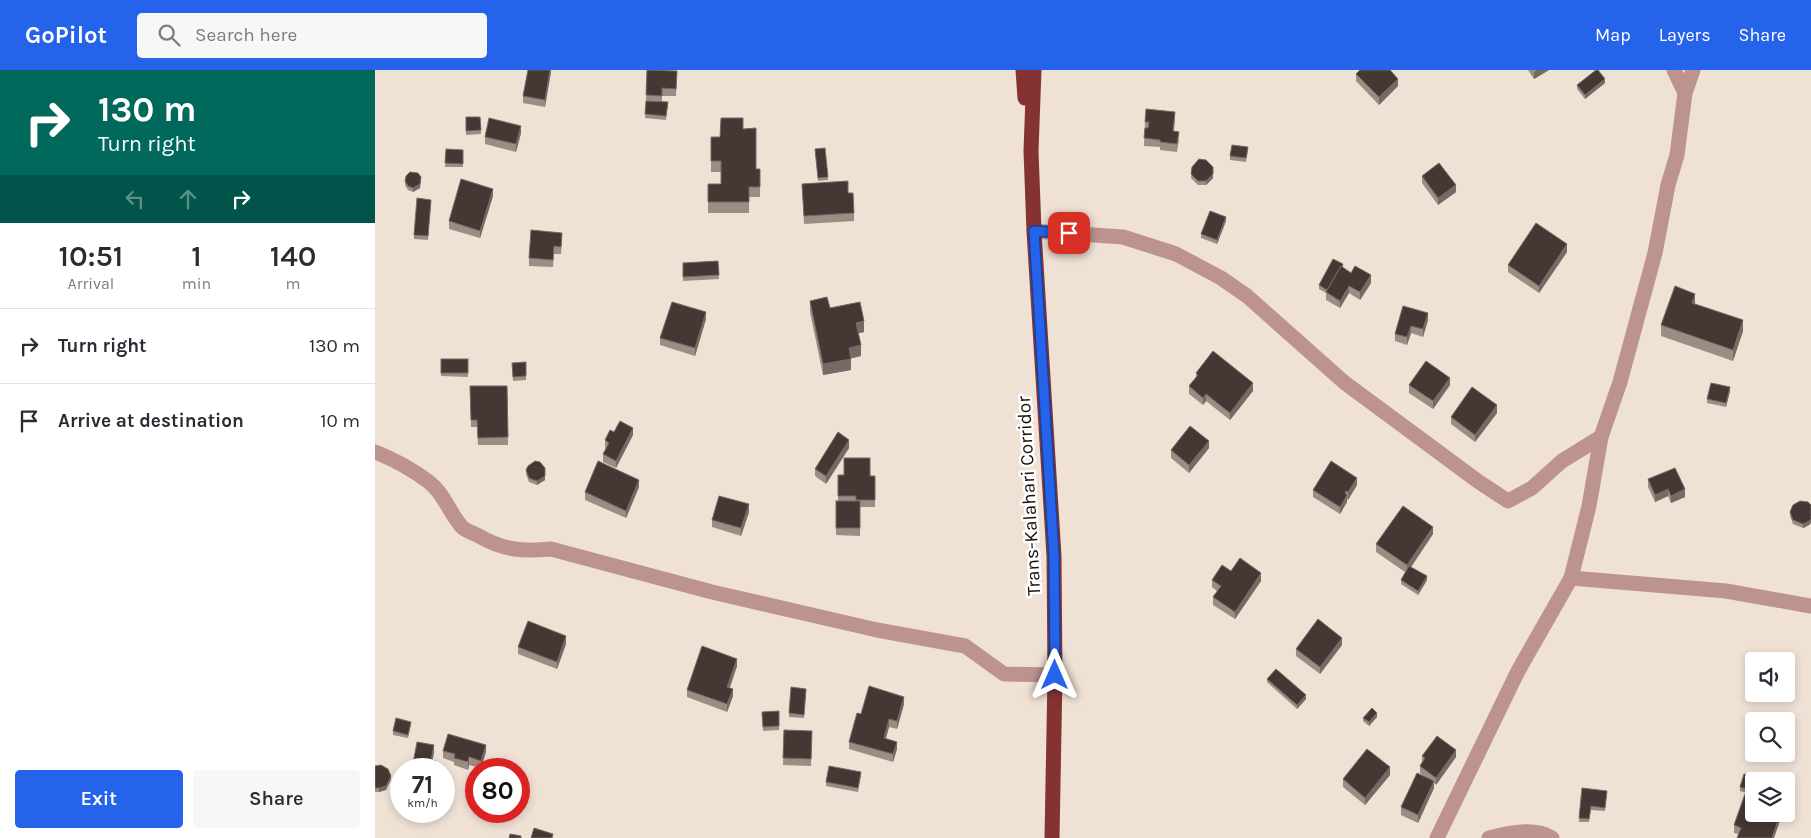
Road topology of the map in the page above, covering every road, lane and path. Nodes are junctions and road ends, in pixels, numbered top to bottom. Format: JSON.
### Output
{"nodes":[{"id":1,"x":1023,"y":70,"type":"edge"},
{"id":2,"x":1034,"y":70,"type":"edge"},
{"id":3,"x":1675,"y":70,"type":"edge"},
{"id":4,"x":1693,"y":70,"type":"edge"},
{"id":5,"x":1685,"y":93,"type":"junction"},
{"id":6,"x":1031,"y":151,"type":"junction"},
{"id":7,"x":1034,"y":231,"type":"junction"},
{"id":8,"x":1601,"y":436,"type":"junction"},
{"id":9,"x":375,"y":452,"type":"edge"},
{"id":10,"x":1571,"y":578,"type":"junction"},
{"id":11,"x":1811,"y":606,"type":"edge"},
{"id":12,"x":1055,"y":675,"type":"junction"},
{"id":13,"x":1051,"y":838,"type":"edge"},
{"id":14,"x":1437,"y":838,"type":"edge"},
{"id":15,"x":1489,"y":838,"type":"edge"},
{"id":16,"x":1552,"y":838,"type":"edge"}],
"edges":[{"from":1,"to":6,"type":"highway","name":"Trans-Kalahari Corridor"},
{"from":2,"to":6,"type":"highway","name":"Trans-Kalahari Corridor"},
{"from":3,"to":5,"type":"street"},
{"from":4,"to":5,"type":"street"},
{"from":5,"to":8,"type":"street"},
{"from":6,"to":7,"type":"highway","name":"Trans-Kalahari Corridor"},
{"from":7,"to":8,"type":"street"},
{"from":7,"to":12,"type":"highway","name":"Trans-Kalahari Corridor"},
{"from":8,"to":10,"type":"street"},
{"from":9,"to":12,"type":"street"},
{"from":10,"to":11,"type":"street"},
{"from":10,"to":14,"type":"street"},
{"from":12,"to":13,"type":"highway","name":"Trans-Kalahari Corridor"},
{"from":15,"to":16,"type":"street"}]}
